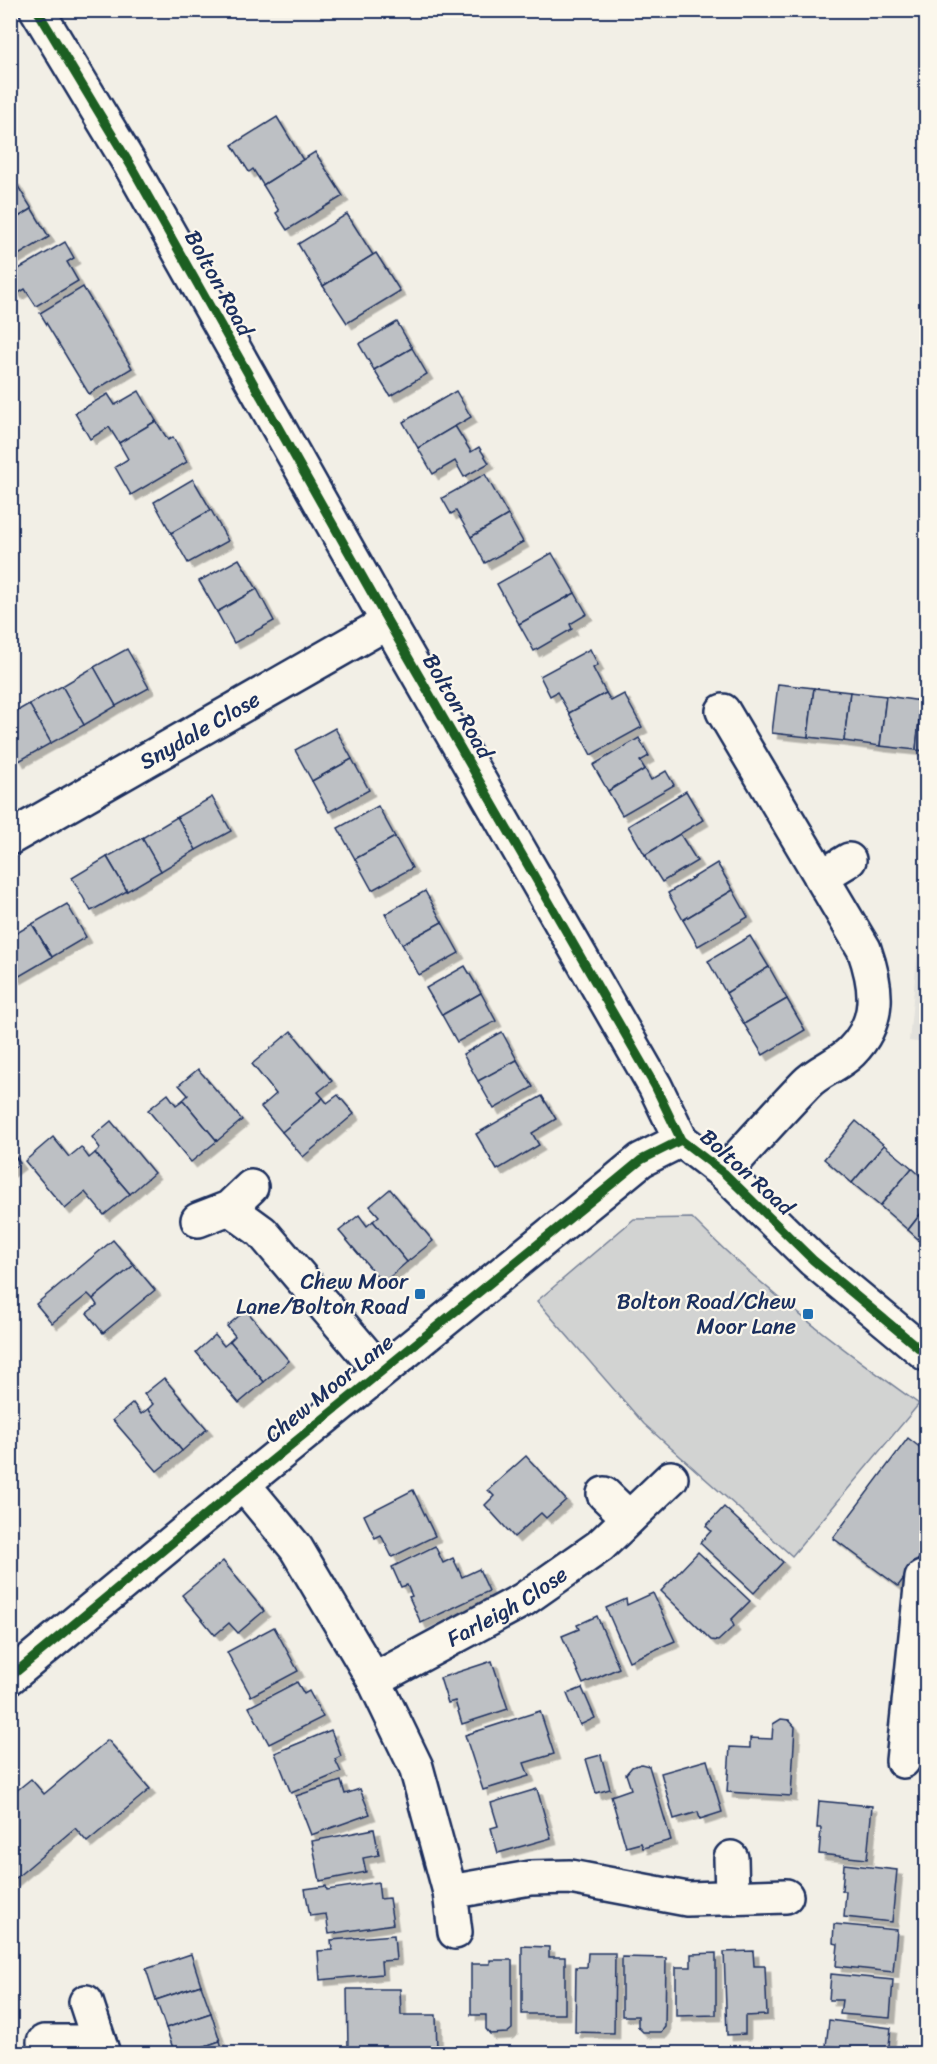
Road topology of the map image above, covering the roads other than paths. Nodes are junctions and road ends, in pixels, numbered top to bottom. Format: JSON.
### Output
{"nodes":[{"id":1,"x":46,"y":14,"type":"edge"},
{"id":2,"x":387,"y":622,"type":"junction"},
{"id":3,"x":723,"y":711,"type":"dead end"},
{"id":4,"x":10,"y":838,"type":"edge"},
{"id":5,"x":849,"y":860,"type":"dead end"},
{"id":6,"x":821,"y":877,"type":"junction"},
{"id":7,"x":681,"y":1140,"type":"junction"},
{"id":8,"x":724,"y":1173,"type":"junction"},
{"id":9,"x":198,"y":1220,"type":"dead end"},
{"id":10,"x":927,"y":1354,"type":"edge"},
{"id":11,"x":380,"y":1371,"type":"junction"},
{"id":12,"x":671,"y":1478,"type":"dead end"},
{"id":13,"x":243,"y":1484,"type":"junction"},
{"id":14,"x":604,"y":1494,"type":"dead end"},
{"id":15,"x":629,"y":1518,"type":"junction"},
{"id":16,"x":922,"y":1578,"type":"dead end"},
{"id":17,"x":923,"y":1610,"type":"edge"},
{"id":18,"x":10,"y":1677,"type":"edge"},
{"id":19,"x":374,"y":1680,"type":"junction"},
{"id":20,"x":903,"y":1761,"type":"dead end"},
{"id":21,"x":731,"y":1858,"type":"dead end"},
{"id":22,"x":450,"y":1892,"type":"junction"},
{"id":23,"x":786,"y":1896,"type":"dead end"},
{"id":24,"x":732,"y":1898,"type":"junction"},
{"id":25,"x":455,"y":1932,"type":"dead end"},
{"id":26,"x":86,"y":2002,"type":"dead end"},
{"id":27,"x":44,"y":2042,"type":"dead end"},
{"id":28,"x":101,"y":2048,"type":"edge"}],
"edges":[{"from":1,"to":2,"type":"street","name":"Bolton Road"},
{"from":2,"to":4,"type":"street","name":"Snydale Close"},
{"from":2,"to":7,"type":"street","name":"Bolton Road"},
{"from":3,"to":6,"type":"street"},
{"from":5,"to":6,"type":"street"},
{"from":6,"to":8,"type":"street"},
{"from":7,"to":8,"type":"street","name":"Bolton Road"},
{"from":7,"to":11,"type":"street","name":"Chew Moor Lane"},
{"from":8,"to":10,"type":"street","name":"Bolton Road"},
{"from":9,"to":11,"type":"street"},
{"from":11,"to":13,"type":"street","name":"Chew Moor Lane"},
{"from":12,"to":15,"type":"street","name":"Farleigh Close"},
{"from":13,"to":18,"type":"street","name":"Chew Moor Lane"},
{"from":13,"to":19,"type":"street"},
{"from":14,"to":15,"type":"street"},
{"from":15,"to":19,"type":"street","name":"Farleigh Close"},
{"from":16,"to":17,"type":"street"},
{"from":17,"to":20,"type":"street"},
{"from":19,"to":22,"type":"street"},
{"from":21,"to":24,"type":"street"},
{"from":22,"to":24,"type":"street"},
{"from":22,"to":25,"type":"street"},
{"from":23,"to":24,"type":"street"},
{"from":26,"to":28,"type":"street"},
{"from":27,"to":28,"type":"street"}]}
